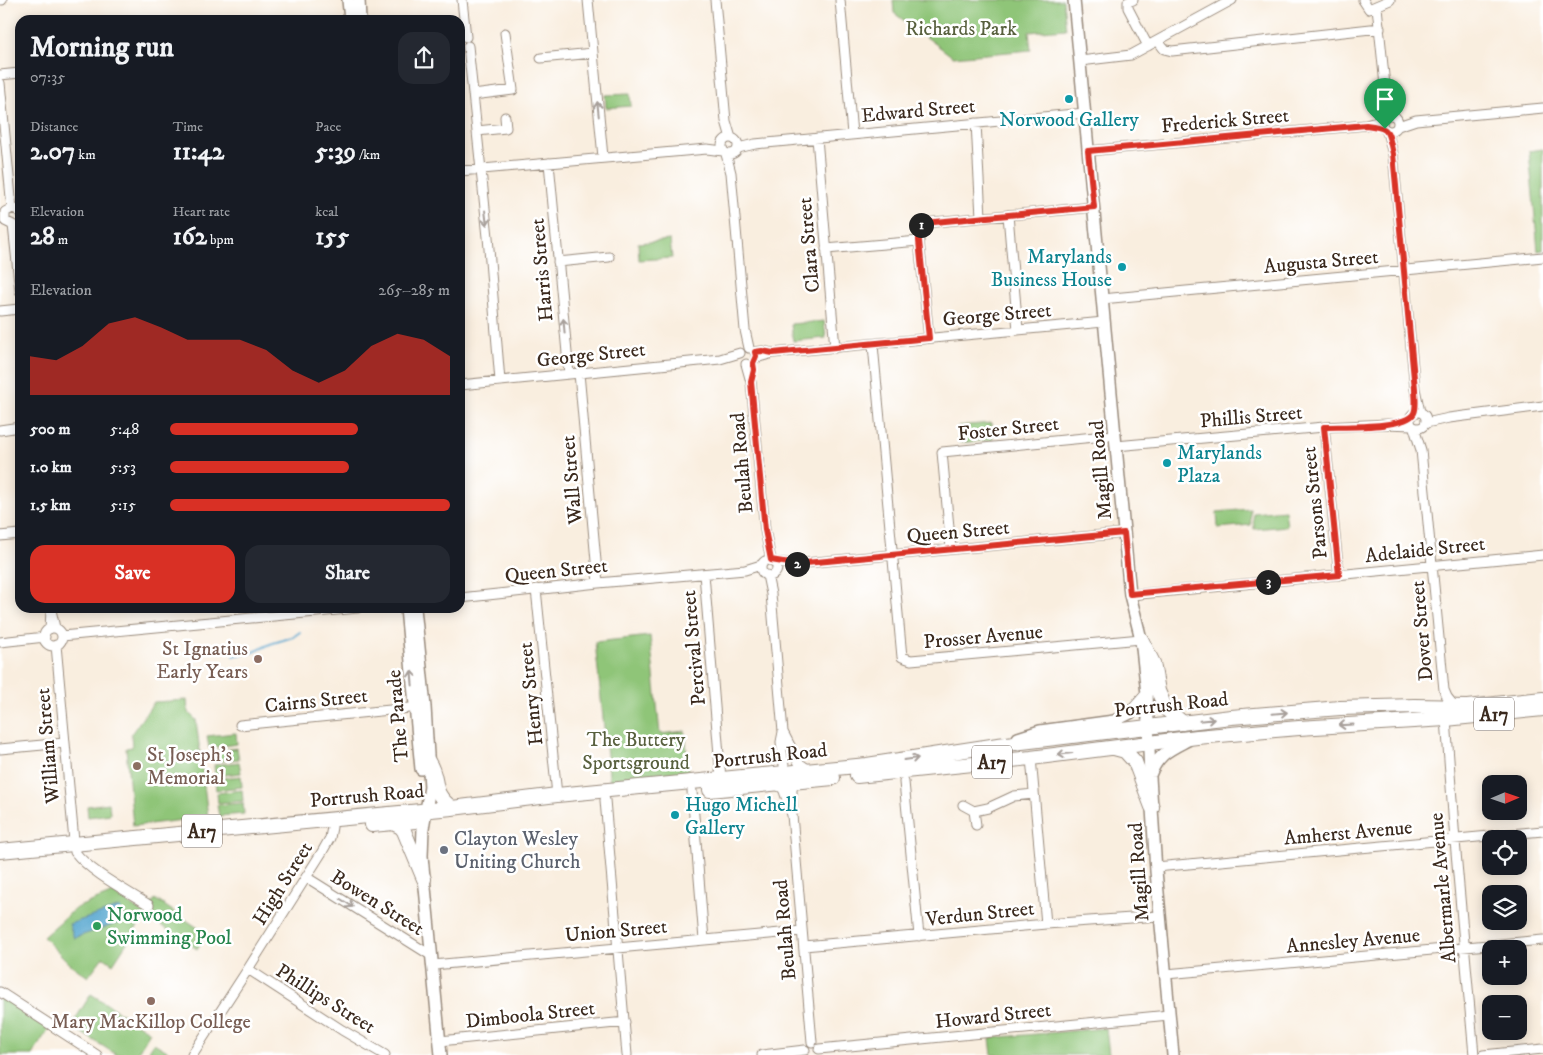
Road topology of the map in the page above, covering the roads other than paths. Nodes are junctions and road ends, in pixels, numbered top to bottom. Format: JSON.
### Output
{"nodes":[{"id":1,"x":348,"y":0,"type":"edge"},
{"id":2,"x":359,"y":0,"type":"edge"},
{"id":3,"x":462,"y":0,"type":"edge"},
{"id":4,"x":588,"y":0,"type":"edge"},
{"id":5,"x":714,"y":0,"type":"edge"},
{"id":6,"x":840,"y":0,"type":"edge"},
{"id":7,"x":1074,"y":0,"type":"edge"},
{"id":8,"x":1132,"y":0,"type":"edge"},
{"id":9,"x":1232,"y":0,"type":"edge"},
{"id":10,"x":1390,"y":0,"type":"edge"},
{"id":11,"x":1365,"y":4,"type":"edge"},
{"id":12,"x":1377,"y":7,"type":"junction"},
{"id":13,"x":350,"y":15,"type":"edge"},
{"id":14,"x":360,"y":15,"type":"edge"},
{"id":15,"x":464,"y":15,"type":"edge"},
{"id":16,"x":465,"y":25,"type":"edge"},
{"id":17,"x":1380,"y":28,"type":"junction"},
{"id":18,"x":505,"y":33,"type":"dead end"},
{"id":19,"x":1158,"y":41,"type":"junction"},
{"id":20,"x":1148,"y":46,"type":"junction"},
{"id":21,"x":593,"y":54,"type":"junction"},
{"id":22,"x":541,"y":58,"type":"dead end"},
{"id":23,"x":1080,"y":61,"type":"junction"},
{"id":24,"x":15,"y":74,"type":"edge"},
{"id":25,"x":0,"y":75,"type":"edge"},
{"id":26,"x":0,"y":83,"type":"edge"},
{"id":27,"x":474,"y":95,"type":"junction"},
{"id":28,"x":1543,"y":108,"type":"edge"},
{"id":29,"x":1085,"y":113,"type":"junction"},
{"id":30,"x":505,"y":117,"type":"dead end"},
{"id":31,"x":976,"y":123,"type":"junction"},
{"id":32,"x":1390,"y":124,"type":"junction"},
{"id":33,"x":477,"y":131,"type":"junction"},
{"id":34,"x":852,"y":134,"type":"junction"},
{"id":35,"x":817,"y":138,"type":"junction"},
{"id":36,"x":729,"y":146,"type":"junction"},
{"id":37,"x":1088,"y":151,"type":"junction"},
{"id":38,"x":603,"y":157,"type":"junction"},
{"id":39,"x":549,"y":163,"type":"junction"},
{"id":40,"x":481,"y":169,"type":"junction"},
{"id":41,"x":465,"y":171,"type":"edge"},
{"id":42,"x":15,"y":202,"type":"edge"},
{"id":43,"x":1094,"y":207,"type":"junction"},
{"id":44,"x":15,"y":210,"type":"edge"},
{"id":45,"x":1008,"y":215,"type":"junction"},
{"id":46,"x":2,"y":216,"type":"edge"},
{"id":47,"x":981,"y":217,"type":"junction"},
{"id":48,"x":15,"y":223,"type":"edge"},
{"id":49,"x":919,"y":241,"type":"junction"},
{"id":50,"x":826,"y":249,"type":"junction"},
{"id":51,"x":609,"y":257,"type":"dead end"},
{"id":52,"x":1543,"y":257,"type":"edge"},
{"id":53,"x":558,"y":262,"type":"junction"},
{"id":54,"x":1404,"y":270,"type":"junction"},
{"id":55,"x":1102,"y":299,"type":"junction"},
{"id":56,"x":15,"y":310,"type":"edge"},
{"id":57,"x":0,"y":311,"type":"edge"},
{"id":58,"x":1104,"y":322,"type":"junction"},
{"id":59,"x":1018,"y":330,"type":"junction"},
{"id":60,"x":929,"y":338,"type":"junction"},
{"id":61,"x":872,"y":344,"type":"junction"},
{"id":62,"x":835,"y":348,"type":"junction"},
{"id":63,"x":748,"y":356,"type":"junction"},
{"id":64,"x":579,"y":373,"type":"junction"},
{"id":65,"x":569,"y":374,"type":"junction"},
{"id":66,"x":500,"y":381,"type":"junction"},
{"id":67,"x":465,"y":384,"type":"edge"},
{"id":68,"x":1543,"y":406,"type":"edge"},
{"id":69,"x":1418,"y":420,"type":"junction"},
{"id":70,"x":1324,"y":427,"type":"junction"},
{"id":71,"x":15,"y":428,"type":"edge"},
{"id":72,"x":0,"y":430,"type":"edge"},
{"id":73,"x":1116,"y":440,"type":"junction"},
{"id":74,"x":1124,"y":533,"type":"junction"},
{"id":75,"x":15,"y":534,"type":"edge"},
{"id":76,"x":0,"y":536,"type":"edge"},
{"id":77,"x":951,"y":549,"type":"junction"},
{"id":78,"x":892,"y":555,"type":"junction"},
{"id":79,"x":1543,"y":555,"type":"edge"},
{"id":80,"x":1432,"y":566,"type":"junction"},
{"id":81,"x":769,"y":567,"type":"junction"},
{"id":82,"x":704,"y":574,"type":"junction"},
{"id":83,"x":1339,"y":575,"type":"junction"},
{"id":84,"x":598,"y":583,"type":"junction"},
{"id":85,"x":536,"y":589,"type":"junction"},
{"id":86,"x":1130,"y":594,"type":"junction"},
{"id":87,"x":465,"y":597,"type":"edge"},
{"id":88,"x":51,"y":613,"type":"edge"},
{"id":89,"x":305,"y":613,"type":"edge"},
{"id":90,"x":407,"y":613,"type":"edge"},
{"id":91,"x":415,"y":613,"type":"edge"},
{"id":92,"x":53,"y":628,"type":"junction"},
{"id":93,"x":62,"y":636,"type":"junction"},
{"id":94,"x":45,"y":638,"type":"junction"},
{"id":95,"x":1140,"y":639,"type":"junction"},
{"id":96,"x":0,"y":642,"type":"edge"},
{"id":97,"x":56,"y":645,"type":"junction"},
{"id":98,"x":1444,"y":690,"type":"junction"},
{"id":99,"x":1147,"y":694,"type":"junction"},
{"id":100,"x":1543,"y":700,"type":"edge"},
{"id":101,"x":1415,"y":706,"type":"junction"},
{"id":102,"x":420,"y":707,"type":"junction"},
{"id":103,"x":1387,"y":707,"type":"junction"},
{"id":104,"x":1461,"y":707,"type":"junction"},
{"id":105,"x":1543,"y":709,"type":"edge"},
{"id":106,"x":1446,"y":718,"type":"junction"},
{"id":107,"x":1184,"y":723,"type":"junction"},
{"id":108,"x":240,"y":725,"type":"dead end"},
{"id":109,"x":1148,"y":727,"type":"junction"},
{"id":110,"x":784,"y":732,"type":"junction"},
{"id":111,"x":422,"y":735,"type":"junction"},
{"id":112,"x":1192,"y":738,"type":"junction"},
{"id":113,"x":64,"y":743,"type":"junction"},
{"id":114,"x":1149,"y":743,"type":"junction"},
{"id":115,"x":998,"y":745,"type":"junction"},
{"id":116,"x":1114,"y":748,"type":"junction"},
{"id":117,"x":0,"y":750,"type":"edge"},
{"id":118,"x":1031,"y":758,"type":"junction"},
{"id":119,"x":428,"y":761,"type":"junction"},
{"id":120,"x":810,"y":770,"type":"junction"},
{"id":121,"x":1150,"y":777,"type":"junction"},
{"id":122,"x":789,"y":778,"type":"junction"},
{"id":123,"x":723,"y":779,"type":"junction"},
{"id":124,"x":904,"y":782,"type":"dead end"},
{"id":125,"x":775,"y":784,"type":"junction"},
{"id":126,"x":692,"y":791,"type":"junction"},
{"id":127,"x":1034,"y":794,"type":"junction"},
{"id":128,"x":557,"y":796,"type":"junction"},
{"id":129,"x":605,"y":800,"type":"junction"},
{"id":130,"x":963,"y":805,"type":"dead end"},
{"id":131,"x":1152,"y":807,"type":"junction"},
{"id":132,"x":452,"y":808,"type":"junction"},
{"id":133,"x":974,"y":811,"type":"junction"},
{"id":134,"x":421,"y":815,"type":"junction"},
{"id":135,"x":792,"y":815,"type":"junction"},
{"id":136,"x":332,"y":823,"type":"junction"},
{"id":137,"x":393,"y":823,"type":"junction"},
{"id":138,"x":976,"y":825,"type":"dead end"},
{"id":139,"x":1543,"y":832,"type":"edge"},
{"id":140,"x":1455,"y":841,"type":"junction"},
{"id":141,"x":74,"y":848,"type":"junction"},
{"id":142,"x":0,"y":850,"type":"edge"},
{"id":143,"x":0,"y":860,"type":"edge"},
{"id":144,"x":1156,"y":867,"type":"junction"},
{"id":145,"x":306,"y":877,"type":"junction"},
{"id":146,"x":424,"y":879,"type":"junction"},
{"id":147,"x":149,"y":905,"type":"dead end"},
{"id":148,"x":1160,"y":916,"type":"junction"},
{"id":149,"x":1046,"y":924,"type":"junction"},
{"id":150,"x":802,"y":931,"type":"junction"},
{"id":151,"x":919,"y":936,"type":"junction"},
{"id":152,"x":704,"y":940,"type":"junction"},
{"id":153,"x":1543,"y":940,"type":"edge"},
{"id":154,"x":804,"y":946,"type":"junction"},
{"id":155,"x":1464,"y":947,"type":"junction"},
{"id":156,"x":618,"y":948,"type":"junction"},
{"id":157,"x":432,"y":961,"type":"junction"},
{"id":158,"x":248,"y":969,"type":"junction"},
{"id":159,"x":1166,"y":974,"type":"junction"},
{"id":160,"x":0,"y":992,"type":"edge"},
{"id":161,"x":1169,"y":1015,"type":"junction"},
{"id":162,"x":625,"y":1022,"type":"junction"},
{"id":163,"x":440,"y":1041,"type":"junction"},
{"id":164,"x":812,"y":1042,"type":"junction"},
{"id":165,"x":1543,"y":1049,"type":"edge"},
{"id":166,"x":818,"y":1052,"type":"edge"},
{"id":167,"x":806,"y":1053,"type":"edge"},
{"id":168,"x":97,"y":1055,"type":"edge"},
{"id":169,"x":192,"y":1055,"type":"edge"},
{"id":170,"x":384,"y":1055,"type":"edge"},
{"id":171,"x":441,"y":1055,"type":"edge"},
{"id":172,"x":627,"y":1055,"type":"edge"},
{"id":173,"x":762,"y":1055,"type":"edge"},
{"id":174,"x":1173,"y":1055,"type":"edge"},
{"id":175,"x":1474,"y":1055,"type":"edge"},
{"id":176,"x":1483,"y":1055,"type":"edge"}],
"edges":[{"from":1,"to":13,"type":"main road"},
{"from":2,"to":14,"type":"main road"},
{"from":3,"to":15,"type":"street"},
{"from":4,"to":21,"type":"street"},
{"from":5,"to":36,"type":"street","name":"Beulah Road"},
{"from":6,"to":34,"type":"street"},
{"from":7,"to":23,"type":"main road","name":"Magill Road"},
{"from":8,"to":20,"type":"street"},
{"from":9,"to":19,"type":"street"},
{"from":10,"to":12,"type":"street"},
{"from":11,"to":12,"type":"street"},
{"from":12,"to":17,"type":"street","name":"Dover Street"},
{"from":16,"to":27,"type":"street"},
{"from":17,"to":19,"type":"street"},
{"from":17,"to":32,"type":"street","name":"Dover Street"},
{"from":18,"to":27,"type":"street"},
{"from":19,"to":20,"type":"street"},
{"from":20,"to":23,"type":"street"},
{"from":21,"to":22,"type":"street"},
{"from":38,"to":21,"type":"street","one_way":true},
{"from":23,"to":29,"type":"main road","name":"Magill Road"},
{"from":24,"to":25,"type":"street"},
{"from":26,"to":42,"type":"street"},
{"from":27,"to":33,"type":"street"},
{"from":28,"to":32,"type":"street","name":"Frederick Street"},
{"from":29,"to":31,"type":"street","name":"Edward Street"},
{"from":29,"to":37,"type":"main road","name":"Magill Road"},
{"from":30,"to":33,"type":"street"},
{"from":31,"to":34,"type":"street","name":"Edward Street"},
{"from":31,"to":47,"type":"street"},
{"from":32,"to":37,"type":"street","name":"Frederick Street"},
{"from":32,"to":54,"type":"street","name":"Dover Street"},
{"from":33,"to":40,"type":"street"},
{"from":34,"to":35,"type":"street","name":"Edward Street"},
{"from":35,"to":36,"type":"street","name":"Edward Street"},
{"from":35,"to":50,"type":"street","name":"Clara Street"},
{"from":36,"to":38,"type":"street","name":"Edward Street"},
{"from":36,"to":63,"type":"street","name":"Beulah Road"},
{"from":37,"to":43,"type":"main road","name":"Magill Road"},
{"from":38,"to":39,"type":"street","name":"Edward Street"},
{"from":39,"to":40,"type":"street","name":"Edward Street"},
{"from":39,"to":53,"type":"street","name":"Harris Street"},
{"from":40,"to":41,"type":"street","name":"Edward Street"},
{"from":40,"to":66,"type":"street","one_way":true},
{"from":43,"to":45,"type":"street"},
{"from":43,"to":55,"type":"main road","name":"Magill Road"},
{"from":44,"to":46,"type":"street"},
{"from":45,"to":47,"type":"street"},
{"from":45,"to":59,"type":"street"},
{"from":46,"to":48,"type":"street"},
{"from":47,"to":49,"type":"street"},
{"from":49,"to":50,"type":"street"},
{"from":49,"to":60,"type":"street"},
{"from":50,"to":62,"type":"street","name":"Clara Street"},
{"from":51,"to":53,"type":"street"},
{"from":52,"to":54,"type":"street","name":"Augusta Street"},
{"from":65,"to":53,"type":"street","name":"Harris Street","one_way":true},
{"from":54,"to":55,"type":"street","name":"Augusta Street"},
{"from":54,"to":69,"type":"street","name":"Dover Street"},
{"from":55,"to":58,"type":"main road","name":"Magill Road"},
{"from":56,"to":57,"type":"street"},
{"from":58,"to":59,"type":"street","name":"George Street"},
{"from":58,"to":73,"type":"main road","name":"Magill Road"},
{"from":59,"to":60,"type":"street","name":"George Street"},
{"from":60,"to":61,"type":"street","name":"George Street"},
{"from":61,"to":62,"type":"street","name":"George Street"},
{"from":61,"to":78,"type":"street","name":"Prosser Avenue"},
{"from":62,"to":63,"type":"street","name":"George Street"},
{"from":63,"to":64,"type":"street","name":"George Street"},
{"from":63,"to":81,"type":"street","name":"Beulah Road"},
{"from":64,"to":65,"type":"street","name":"George Street"},
{"from":64,"to":84,"type":"street","name":"Wall Street"},
{"from":65,"to":66,"type":"street","name":"George Street"},
{"from":66,"to":67,"type":"street","name":"George Street"},
{"from":68,"to":69,"type":"street","name":"Phillis Street"},
{"from":69,"to":70,"type":"street","name":"Phillis Street"},
{"from":69,"to":80,"type":"street","name":"Dover Street"},
{"from":70,"to":73,"type":"street","name":"Phillis Street"},
{"from":70,"to":83,"type":"street","name":"Parsons Street"},
{"from":71,"to":72,"type":"street"},
{"from":73,"to":74,"type":"main road","name":"Magill Road"},
{"from":73,"to":77,"type":"street","name":"Foster Street"},
{"from":74,"to":77,"type":"street","name":"Queen Street"},
{"from":74,"to":86,"type":"main road","name":"Magill Road"},
{"from":75,"to":76,"type":"street"},
{"from":77,"to":78,"type":"street","name":"Queen Street"},
{"from":78,"to":81,"type":"street","name":"Queen Street"},
{"from":78,"to":95,"type":"street","name":"Prosser Avenue"},
{"from":79,"to":80,"type":"street","name":"Adelaide Street"},
{"from":80,"to":83,"type":"street","name":"Adelaide Street"},
{"from":80,"to":98,"type":"street","name":"Dover Street"},
{"from":81,"to":82,"type":"street","name":"Queen Street"},
{"from":81,"to":110,"type":"street","name":"Beulah Road"},
{"from":82,"to":84,"type":"street","name":"Queen Street"},
{"from":82,"to":123,"type":"street","name":"Percival Street"},
{"from":83,"to":86,"type":"street","name":"Adelaide Street"},
{"from":84,"to":85,"type":"street","name":"Queen Street"},
{"from":85,"to":87,"type":"street","name":"Queen Street"},
{"from":85,"to":128,"type":"street","name":"Henry Street"},
{"from":86,"to":95,"type":"main road","name":"Magill Road"},
{"from":88,"to":92,"type":"street"},
{"from":89,"to":93,"type":"street"},
{"from":102,"to":90,"type":"main road","name":"The Parade","one_way":true},
{"from":91,"to":102,"type":"main road","name":"The Parade"},
{"from":92,"to":93,"type":"street"},
{"from":92,"to":94,"type":"street"},
{"from":93,"to":97,"type":"street"},
{"from":94,"to":96,"type":"street"},
{"from":94,"to":97,"type":"street"},
{"from":95,"to":99,"type":"main road","name":"Magill Road"},
{"from":95,"to":107,"type":"highway"},
{"from":97,"to":113,"type":"street","name":"William Street"},
{"from":98,"to":101,"type":"street","name":"Dover Street"},
{"from":98,"to":104,"type":"street","name":"Dover Street"},
{"from":99,"to":109,"type":"main road","name":"Magill Road"},
{"from":99,"to":115,"type":"main road"},
{"from":100,"to":104,"type":"highway","name":"Portrush Road","number":"A17"},
{"from":101,"to":103,"type":"highway","name":"Portrush Road","number":"A17"},
{"from":101,"to":104,"type":"highway","name":"Portrush Road","number":"A17"},
{"from":102,"to":108,"type":"street","name":"Cairns Street"},
{"from":102,"to":111,"type":"main road","name":"The Parade"},
{"from":103,"to":106,"type":"highway"},
{"from":107,"to":103,"type":"highway","name":"Portrush Road","number":"A17","one_way":true},
{"from":104,"to":106,"type":"highway"},
{"from":105,"to":106,"type":"highway","name":"Portrush Road","number":"A17"},
{"from":106,"to":112,"type":"highway","name":"Portrush Road","number":"A17","one_way":true},
{"from":106,"to":140,"type":"street","name":"Albermarle Avenue"},
{"from":107,"to":109,"type":"highway","name":"Portrush Road","number":"A17"},
{"from":109,"to":114,"type":"main road","name":"Magill Road"},
{"from":109,"to":115,"type":"highway","name":"Portrush Road","number":"A17"},
{"from":110,"to":120,"type":"street","name":"Beulah Road"},
{"from":110,"to":122,"type":"street","name":"Beulah Road"},
{"from":111,"to":119,"type":"main road","name":"The Parade"},
{"from":111,"to":134,"type":"main road","name":"The Parade"},
{"from":112,"to":114,"type":"highway","name":"Portrush Road","number":"A17"},
{"from":112,"to":121,"type":"main road"},
{"from":113,"to":117,"type":"street"},
{"from":113,"to":141,"type":"street","name":"William Street"},
{"from":114,"to":116,"type":"highway","name":"Portrush Road","number":"A17"},
{"from":114,"to":121,"type":"main road","name":"Magill Road"},
{"from":120,"to":115,"type":"highway","name":"Portrush Road","number":"A17","one_way":true},
{"from":116,"to":118,"type":"highway","name":"Portrush Road","number":"A17","one_way":true},
{"from":116,"to":131,"type":"highway"},
{"from":118,"to":122,"type":"highway","name":"Portrush Road","number":"A17"},
{"from":118,"to":127,"type":"street"},
{"from":119,"to":132,"type":"highway"},
{"from":119,"to":134,"type":"main road","name":"The Parade"},
{"from":120,"to":122,"type":"highway","name":"Portrush Road","number":"A17"},
{"from":121,"to":131,"type":"main road","name":"Magill Road"},
{"from":122,"to":123,"type":"highway","name":"Portrush Road"},
{"from":122,"to":125,"type":"highway","name":"Portrush Road","number":"A17"},
{"from":122,"to":135,"type":"street","name":"Beulah Road"},
{"from":123,"to":128,"type":"highway","name":"Portrush Road","number":"A17"},
{"from":124,"to":151,"type":"street"},
{"from":125,"to":126,"type":"highway","name":"Portrush Road","number":"A17"},
{"from":125,"to":135,"type":"street","name":"Beulah Road"},
{"from":126,"to":129,"type":"highway","name":"Portrush Road","number":"A17"},
{"from":126,"to":152,"type":"street"},
{"from":127,"to":133,"type":"street"},
{"from":127,"to":149,"type":"street"},
{"from":128,"to":132,"type":"highway","name":"Portrush Road","number":"A17"},
{"from":129,"to":134,"type":"highway","name":"Portrush Road","number":"A17"},
{"from":129,"to":156,"type":"street"},
{"from":130,"to":133,"type":"street"},
{"from":131,"to":144,"type":"main road","name":"Magill Road"},
{"from":132,"to":134,"type":"highway","name":"Portrush Road","number":"A17"},
{"from":133,"to":138,"type":"street"},
{"from":134,"to":136,"type":"highway","name":"Portrush Road","number":"A17"},
{"from":134,"to":137,"type":"highway","name":"Portrush Road","number":"A17"},
{"from":134,"to":146,"type":"main road","name":"The Parade"},
{"from":135,"to":150,"type":"street","name":"Beulah Road"},
{"from":136,"to":137,"type":"highway","name":"Portrush Road","number":"A17"},
{"from":136,"to":141,"type":"highway","name":"Portrush Road","number":"A17"},
{"from":136,"to":145,"type":"street","name":"High Street"},
{"from":137,"to":146,"type":"highway"},
{"from":139,"to":140,"type":"street","name":"Amherst Avenue"},
{"from":140,"to":144,"type":"street","name":"Amherst Avenue"},
{"from":140,"to":155,"type":"street","name":"Albermarle Avenue"},
{"from":141,"to":142,"type":"highway","name":"Portrush Road","number":"A17"},
{"from":141,"to":143,"type":"highway","name":"Portrush Road","number":"A17"},
{"from":141,"to":147,"type":"street"},
{"from":144,"to":148,"type":"main road","name":"Magill Road"},
{"from":145,"to":157,"type":"street","name":"Bowen Street","one_way":true},
{"from":145,"to":158,"type":"street","name":"High Street"},
{"from":146,"to":157,"type":"main road","name":"The Parade"},
{"from":148,"to":149,"type":"street","name":"Verdun Street"},
{"from":148,"to":159,"type":"main road","name":"Magill Road"},
{"from":149,"to":151,"type":"street","name":"Verdun Street"},
{"from":150,"to":152,"type":"street","name":"Union Street"},
{"from":150,"to":154,"type":"street","name":"Beulah Road"},
{"from":151,"to":154,"type":"street","name":"Verdun Street"},
{"from":152,"to":156,"type":"street","name":"Union Street"},
{"from":153,"to":155,"type":"street","name":"Annesley Avenue"},
{"from":154,"to":164,"type":"street","name":"Beulah Road"},
{"from":155,"to":159,"type":"street","name":"Annesley Avenue"},
{"from":155,"to":175,"type":"street","name":"Albermarle Avenue"},
{"from":156,"to":157,"type":"street","name":"Union Street"},
{"from":156,"to":162,"type":"street"},
{"from":157,"to":163,"type":"main road","name":"The Parade"},
{"from":158,"to":169,"type":"street","name":"High Street"},
{"from":158,"to":170,"type":"street","name":"Phillips Street"},
{"from":159,"to":161,"type":"main road","name":"Magill Road"},
{"from":160,"to":168,"type":"street"},
{"from":161,"to":166,"type":"street","name":"Howard Street"},
{"from":161,"to":174,"type":"main road","name":"Magill Road"},
{"from":162,"to":163,"type":"street","name":"Dimboola Street"},
{"from":162,"to":172,"type":"street"},
{"from":163,"to":171,"type":"main road","name":"The Parade"},
{"from":164,"to":166,"type":"street"},
{"from":164,"to":167,"type":"street"},
{"from":165,"to":176,"type":"street"},
{"from":167,"to":173,"type":"street"}]}
